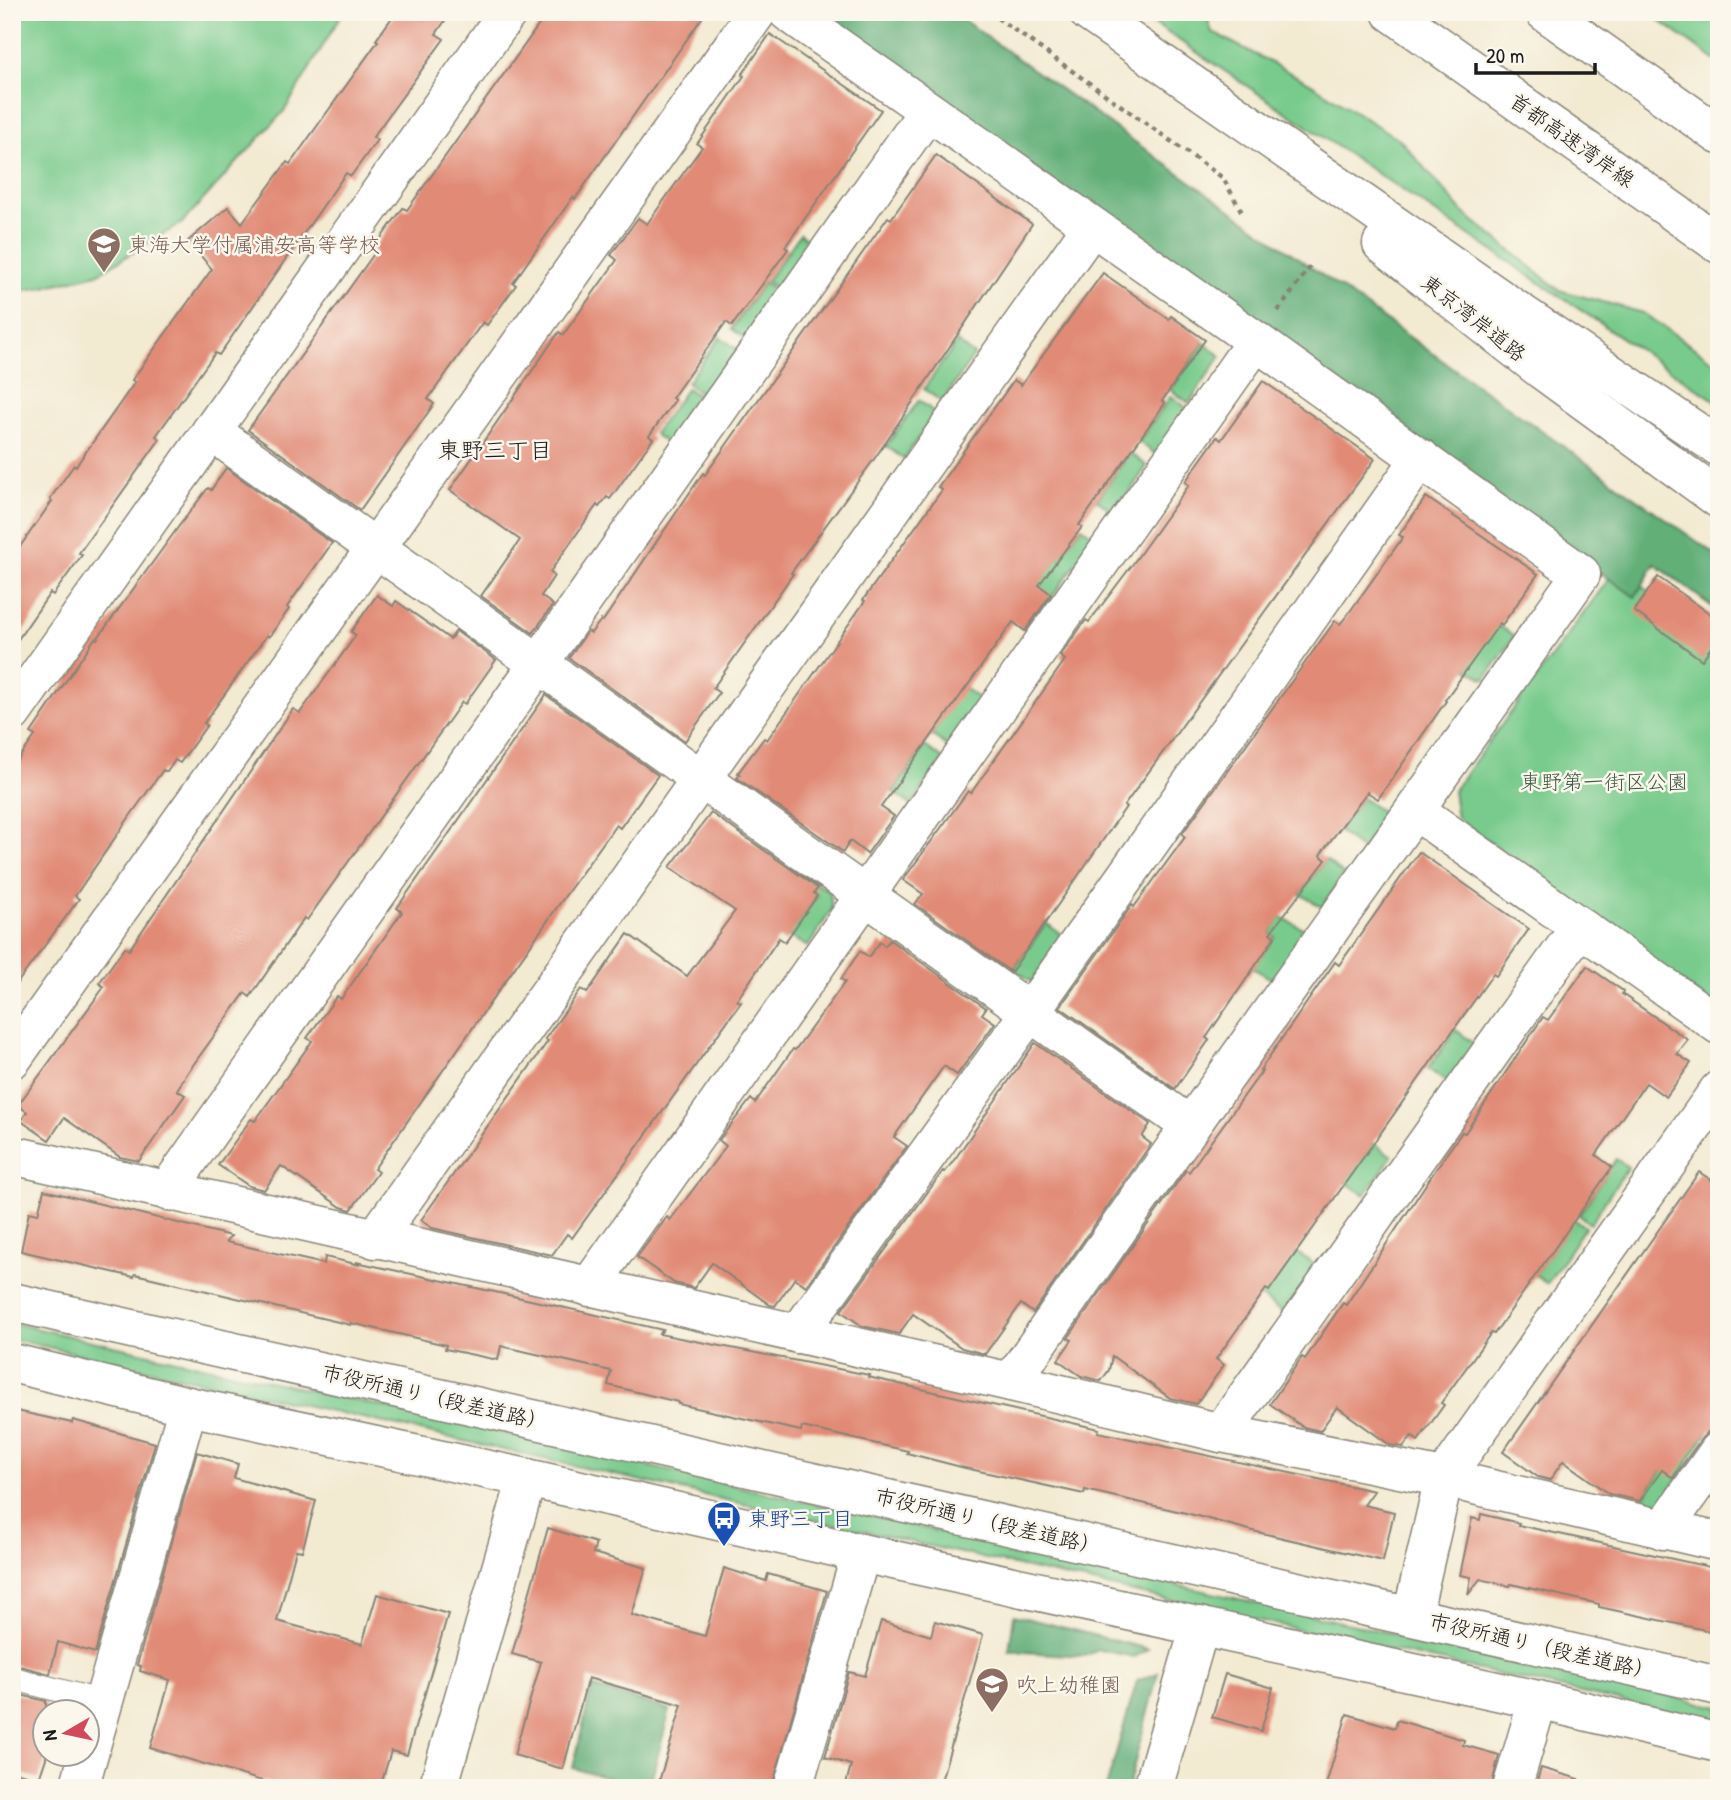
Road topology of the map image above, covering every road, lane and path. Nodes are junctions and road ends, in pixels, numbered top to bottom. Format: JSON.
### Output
{"nodes":[{"id":1,"x":508,"y":12,"type":"edge"},
{"id":2,"x":757,"y":12,"type":"edge"},
{"id":3,"x":788,"y":12,"type":"edge"},
{"id":4,"x":989,"y":12,"type":"edge"},
{"id":5,"x":1088,"y":12,"type":"edge"},
{"id":6,"x":1391,"y":12,"type":"edge"},
{"id":7,"x":1545,"y":12,"type":"edge"},
{"id":8,"x":928,"y":111,"type":"junction"},
{"id":9,"x":1242,"y":119,"type":"junction"},
{"id":10,"x":1719,"y":135,"type":"edge"},
{"id":11,"x":1243,"y":214,"type":"dead end"},
{"id":12,"x":1092,"y":226,"type":"junction"},
{"id":13,"x":1719,"y":244,"type":"edge"},
{"id":14,"x":1313,"y":263,"type":"dead end"},
{"id":15,"x":1294,"y":290,"type":"dead end"},
{"id":16,"x":1256,"y":341,"type":"junction"},
{"id":17,"x":211,"y":431,"type":"junction"},
{"id":18,"x":1719,"y":447,"type":"edge"},
{"id":19,"x":1421,"y":458,"type":"junction"},
{"id":20,"x":1719,"y":499,"type":"edge"},
{"id":21,"x":374,"y":547,"type":"junction"},
{"id":22,"x":539,"y":663,"type":"junction"},
{"id":23,"x":12,"y":713,"type":"edge"},
{"id":24,"x":701,"y":778,"type":"junction"},
{"id":25,"x":1416,"y":811,"type":"junction"},
{"id":26,"x":866,"y":894,"type":"junction"},
{"id":27,"x":1579,"y":928,"type":"junction"},
{"id":28,"x":1030,"y":1012,"type":"junction"},
{"id":29,"x":1719,"y":1025,"type":"edge"},
{"id":30,"x":12,"y":1059,"type":"edge"},
{"id":31,"x":1719,"y":1090,"type":"edge"},
{"id":32,"x":1189,"y":1125,"type":"junction"},
{"id":33,"x":12,"y":1155,"type":"edge"},
{"id":34,"x":167,"y":1191,"type":"junction"},
{"id":35,"x":375,"y":1239,"type":"junction"},
{"id":36,"x":589,"y":1287,"type":"junction"},
{"id":37,"x":12,"y":1302,"type":"edge"},
{"id":38,"x":798,"y":1334,"type":"junction"},
{"id":39,"x":12,"y":1363,"type":"edge"},
{"id":40,"x":1011,"y":1382,"type":"junction"},
{"id":41,"x":188,"y":1406,"type":"junction"},
{"id":42,"x":1221,"y":1433,"type":"junction"},
{"id":43,"x":1719,"y":1451,"type":"edge"},
{"id":44,"x":527,"y":1478,"type":"junction"},
{"id":45,"x":1444,"y":1478,"type":"junction"},
{"id":46,"x":1662,"y":1530,"type":"junction"},
{"id":47,"x":1719,"y":1542,"type":"edge"},
{"id":48,"x":861,"y":1553,"type":"junction"},
{"id":49,"x":1412,"y":1616,"type":"junction"},
{"id":50,"x":1200,"y":1626,"type":"junction"},
{"id":51,"x":12,"y":1678,"type":"edge"},
{"id":52,"x":1719,"y":1686,"type":"edge"},
{"id":53,"x":1538,"y":1700,"type":"junction"},
{"id":54,"x":103,"y":1702,"type":"junction"},
{"id":55,"x":1719,"y":1743,"type":"edge"},
{"id":56,"x":79,"y":1788,"type":"edge"},
{"id":57,"x":438,"y":1788,"type":"edge"},
{"id":58,"x":793,"y":1788,"type":"edge"},
{"id":59,"x":1153,"y":1788,"type":"edge"},
{"id":60,"x":1512,"y":1788,"type":"edge"}],
"edges":[{"from":1,"to":17,"type":"main road"},
{"from":2,"to":21,"type":"main road"},
{"from":3,"to":8,"type":"main road"},
{"from":4,"to":11,"type":"path"},
{"from":5,"to":9,"type":"main road","name":"東京湾岸道路"},
{"from":6,"to":13,"type":"main road","name":"首都高速湾岸線"},
{"from":7,"to":10,"type":"main road"},
{"from":8,"to":12,"type":"main road"},
{"from":8,"to":22,"type":"main road"},
{"from":9,"to":18,"type":"main road","name":"東京湾岸道路"},
{"from":9,"to":20,"type":"main road","name":"東京湾岸道路"},
{"from":12,"to":16,"type":"main road"},
{"from":12,"to":24,"type":"main road"},
{"from":14,"to":15,"type":"path"},
{"from":16,"to":19,"type":"main road"},
{"from":16,"to":26,"type":"main road"},
{"from":17,"to":21,"type":"main road"},
{"from":17,"to":23,"type":"main road"},
{"from":19,"to":25,"type":"main road"},
{"from":19,"to":28,"type":"main road"},
{"from":21,"to":22,"type":"main road"},
{"from":21,"to":30,"type":"main road"},
{"from":22,"to":24,"type":"main road"},
{"from":22,"to":34,"type":"main road"},
{"from":24,"to":26,"type":"main road"},
{"from":24,"to":35,"type":"main road"},
{"from":25,"to":27,"type":"main road"},
{"from":25,"to":32,"type":"main road"},
{"from":26,"to":28,"type":"main road"},
{"from":26,"to":36,"type":"main road"},
{"from":27,"to":29,"type":"main road"},
{"from":27,"to":42,"type":"main road"},
{"from":28,"to":32,"type":"main road"},
{"from":28,"to":38,"type":"main road"},
{"from":31,"to":45,"type":"main road"},
{"from":32,"to":40,"type":"main road"},
{"from":33,"to":34,"type":"main road"},
{"from":34,"to":35,"type":"main road"},
{"from":35,"to":36,"type":"main road"},
{"from":36,"to":38,"type":"main road"},
{"from":37,"to":49,"type":"main road","name":"市役所通り（段差道路）"},
{"from":38,"to":40,"type":"main road"},
{"from":39,"to":41,"type":"main road"},
{"from":40,"to":42,"type":"main road"},
{"from":41,"to":44,"type":"main road"},
{"from":41,"to":54,"type":"main road"},
{"from":42,"to":45,"type":"main road"},
{"from":43,"to":46,"type":"main road"},
{"from":44,"to":48,"type":"main road"},
{"from":44,"to":57,"type":"main road"},
{"from":45,"to":46,"type":"main road"},
{"from":45,"to":49,"type":"main road"},
{"from":46,"to":47,"type":"main road"},
{"from":48,"to":50,"type":"main road"},
{"from":48,"to":58,"type":"main road"},
{"from":49,"to":52,"type":"main road","name":"市役所通り（段差道路）"},
{"from":50,"to":53,"type":"main road"},
{"from":50,"to":59,"type":"main road"},
{"from":51,"to":54,"type":"lane"},
{"from":53,"to":55,"type":"main road"},
{"from":53,"to":60,"type":"main road"},
{"from":54,"to":56,"type":"main road"}]}
